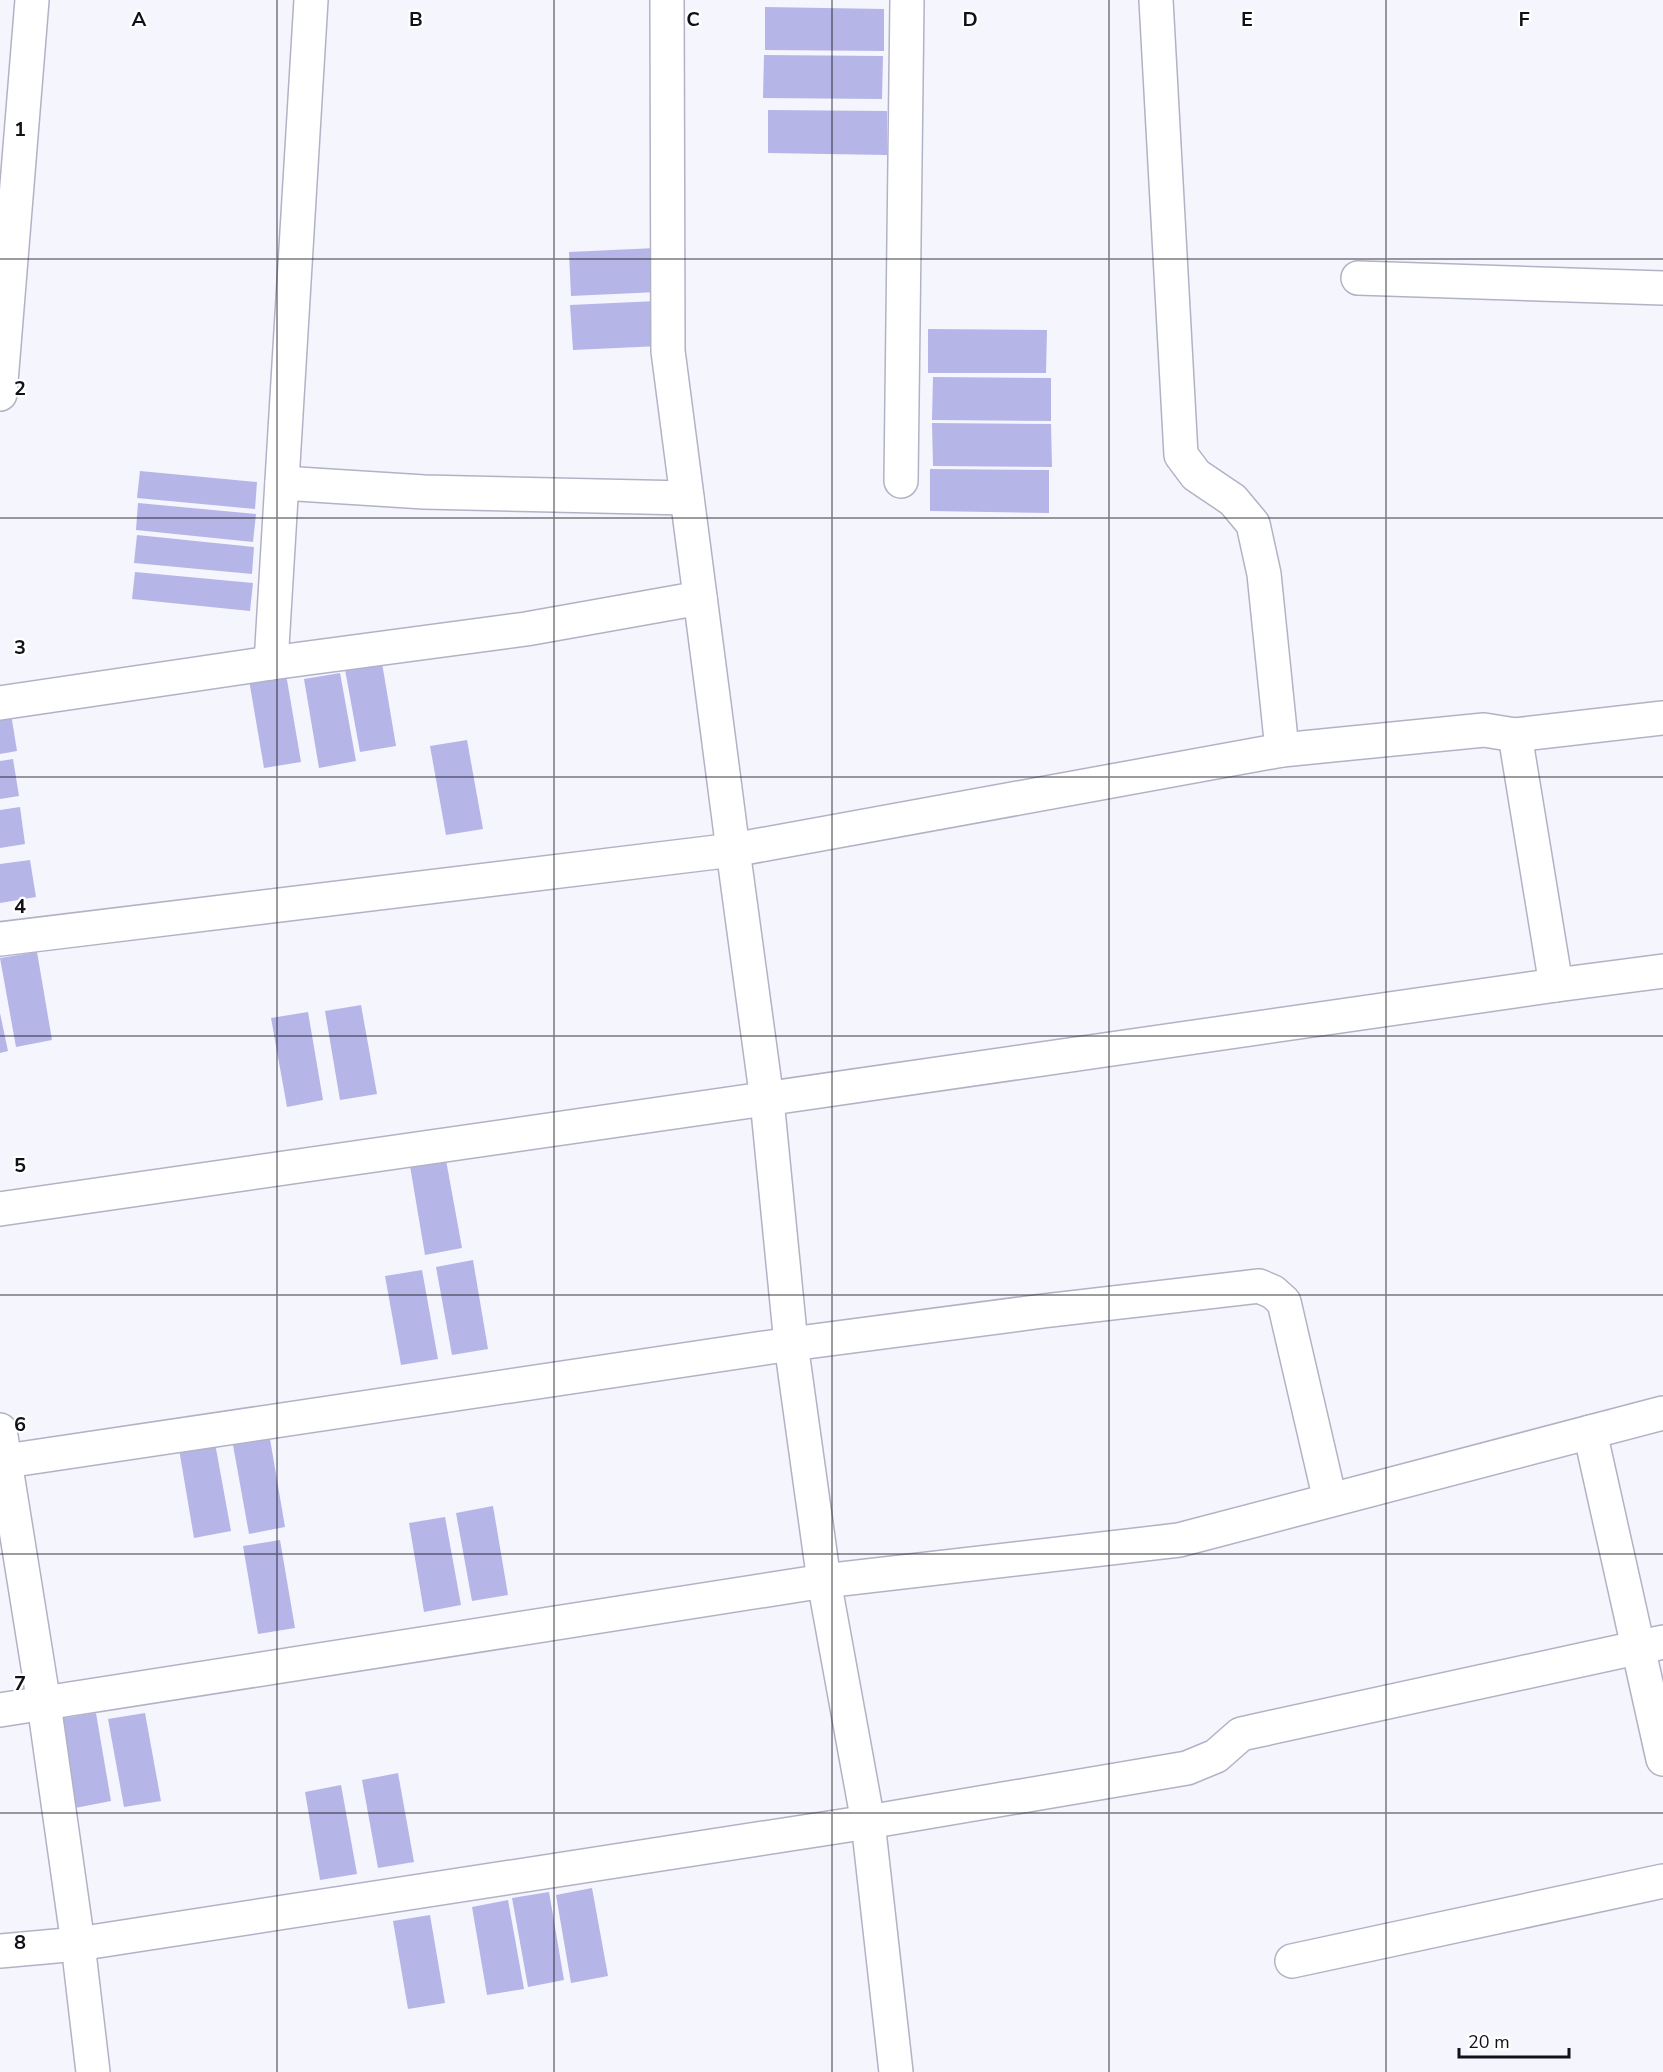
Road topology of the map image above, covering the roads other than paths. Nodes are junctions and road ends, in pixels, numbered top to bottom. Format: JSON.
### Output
{"nodes":[{"id":1,"x":32,"y":0,"type":"edge"},
{"id":2,"x":311,"y":0,"type":"edge"},
{"id":3,"x":667,"y":0,"type":"edge"},
{"id":4,"x":907,"y":0,"type":"edge"},
{"id":5,"x":1156,"y":0,"type":"edge"},
{"id":6,"x":1358,"y":278,"type":"dead end"},
{"id":7,"x":1663,"y":288,"type":"edge"},
{"id":8,"x":0,"y":394,"type":"edge"},
{"id":9,"x":901,"y":481,"type":"dead end"},
{"id":10,"x":282,"y":483,"type":"junction"},
{"id":11,"x":687,"y":498,"type":"junction"},
{"id":12,"x":700,"y":598,"type":"junction"},
{"id":13,"x":271,"y":663,"type":"junction"},
{"id":14,"x":0,"y":703,"type":"edge"},
{"id":15,"x":1663,"y":718,"type":"edge"},
{"id":16,"x":1515,"y":735,"type":"junction"},
{"id":17,"x":1282,"y":750,"type":"junction"},
{"id":18,"x":733,"y":850,"type":"junction"},
{"id":19,"x":0,"y":939,"type":"edge"},
{"id":20,"x":1663,"y":971,"type":"edge"},
{"id":21,"x":1556,"y":985,"type":"junction"},
{"id":22,"x":767,"y":1100,"type":"junction"},
{"id":23,"x":0,"y":1209,"type":"edge"},
{"id":24,"x":791,"y":1344,"type":"junction"},
{"id":25,"x":1663,"y":1413,"type":"edge"},
{"id":26,"x":0,"y":1430,"type":"edge"},
{"id":27,"x":1590,"y":1432,"type":"junction"},
{"id":28,"x":2,"y":1462,"type":"edge"},
{"id":29,"x":1330,"y":1500,"type":"junction"},
{"id":30,"x":824,"y":1581,"type":"junction"},
{"id":31,"x":1651,"y":1645,"type":"edge"},
{"id":32,"x":44,"y":1704,"type":"junction"},
{"id":33,"x":0,"y":1710,"type":"edge"},
{"id":34,"x":1663,"y":1759,"type":"edge"},
{"id":35,"x":868,"y":1822,"type":"junction"},
{"id":36,"x":1663,"y":1881,"type":"edge"},
{"id":37,"x":78,"y":1944,"type":"junction"},
{"id":38,"x":0,"y":1951,"type":"edge"},
{"id":39,"x":1292,"y":1961,"type":"dead end"},
{"id":40,"x":93,"y":2072,"type":"edge"},
{"id":41,"x":896,"y":2072,"type":"edge"}],
"edges":[{"from":1,"to":8,"type":"street"},
{"from":2,"to":10,"type":"street"},
{"from":3,"to":11,"type":"street"},
{"from":4,"to":9,"type":"street"},
{"from":5,"to":17,"type":"street"},
{"from":6,"to":7,"type":"street"},
{"from":10,"to":11,"type":"street"},
{"from":10,"to":13,"type":"street"},
{"from":11,"to":12,"type":"street"},
{"from":12,"to":13,"type":"street"},
{"from":12,"to":18,"type":"street"},
{"from":13,"to":14,"type":"street"},
{"from":15,"to":16,"type":"street"},
{"from":16,"to":17,"type":"street"},
{"from":16,"to":21,"type":"street"},
{"from":17,"to":18,"type":"street"},
{"from":18,"to":19,"type":"street"},
{"from":18,"to":22,"type":"street"},
{"from":20,"to":21,"type":"street"},
{"from":21,"to":22,"type":"street"},
{"from":22,"to":23,"type":"street"},
{"from":22,"to":24,"type":"street"},
{"from":24,"to":28,"type":"street"},
{"from":24,"to":29,"type":"street"},
{"from":24,"to":30,"type":"street"},
{"from":25,"to":27,"type":"street"},
{"from":26,"to":28,"type":"street"},
{"from":27,"to":29,"type":"street"},
{"from":27,"to":31,"type":"street"},
{"from":28,"to":32,"type":"street"},
{"from":29,"to":30,"type":"street"},
{"from":30,"to":32,"type":"street"},
{"from":30,"to":35,"type":"street"},
{"from":31,"to":34,"type":"street"},
{"from":31,"to":35,"type":"street"},
{"from":32,"to":33,"type":"street"},
{"from":32,"to":37,"type":"street"},
{"from":35,"to":37,"type":"street"},
{"from":35,"to":41,"type":"street"},
{"from":36,"to":39,"type":"street"},
{"from":37,"to":38,"type":"street"},
{"from":37,"to":40,"type":"street"}]}
